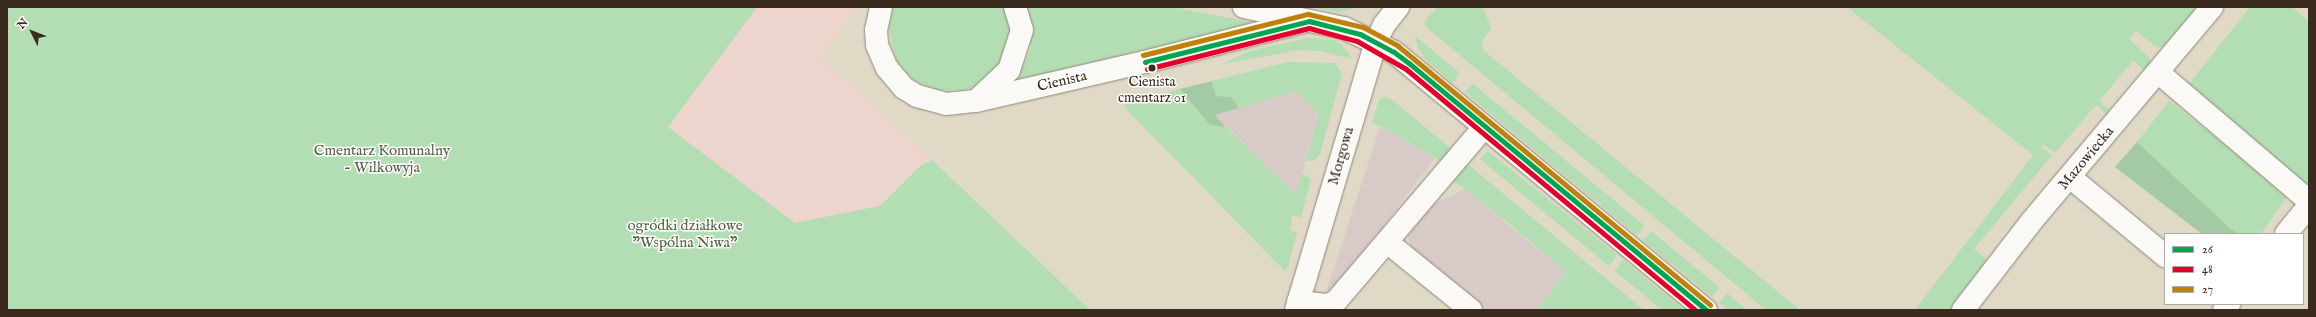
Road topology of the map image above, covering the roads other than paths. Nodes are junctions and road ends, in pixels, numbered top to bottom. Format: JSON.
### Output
{"nodes":[{"id":1,"x":881,"y":7,"type":"edge"},
{"id":2,"x":1015,"y":7,"type":"edge"},
{"id":3,"x":1244,"y":7,"type":"edge"},
{"id":4,"x":1398,"y":7,"type":"edge"},
{"id":5,"x":2212,"y":7,"type":"edge"},
{"id":6,"x":1309,"y":21,"type":"junction"},
{"id":7,"x":1376,"y":41,"type":"junction"},
{"id":8,"x":2159,"y":73,"type":"junction"},
{"id":9,"x":976,"y":101,"type":"junction"},
{"id":10,"x":1484,"y":127,"type":"junction"},
{"id":11,"x":2070,"y":178,"type":"junction"},
{"id":12,"x":2309,"y":201,"type":"edge"},
{"id":13,"x":2309,"y":206,"type":"edge"},
{"id":14,"x":2287,"y":233,"type":"edge"},
{"id":15,"x":1387,"y":242,"type":"junction"},
{"id":16,"x":2164,"y":255,"type":"edge"},
{"id":17,"x":1297,"y":306,"type":"edge"},
{"id":18,"x":1471,"y":310,"type":"edge"},
{"id":19,"x":1706,"y":310,"type":"edge"},
{"id":20,"x":1963,"y":310,"type":"edge"}],
"edges":[{"from":1,"to":9,"type":"street","name":"Cienista"},
{"from":2,"to":9,"type":"street"},
{"from":3,"to":6,"type":"street","name":"Cienista"},
{"from":4,"to":7,"type":"street","name":"Morgowa"},
{"from":5,"to":8,"type":"street","name":"Mazowiecka"},
{"from":6,"to":7,"type":"street","name":"Cienista"},
{"from":6,"to":9,"type":"street","name":"Cienista"},
{"from":7,"to":10,"type":"street","name":"Cienista"},
{"from":7,"to":17,"type":"street","name":"Morgowa"},
{"from":8,"to":11,"type":"street","name":"Mazowiecka"},
{"from":8,"to":12,"type":"street"},
{"from":10,"to":15,"type":"street"},
{"from":10,"to":19,"type":"street","name":"Cienista"},
{"from":11,"to":16,"type":"street"},
{"from":11,"to":20,"type":"street","name":"Mazowiecka"},
{"from":13,"to":14,"type":"street"},
{"from":15,"to":17,"type":"street"},
{"from":15,"to":18,"type":"street"}]}
